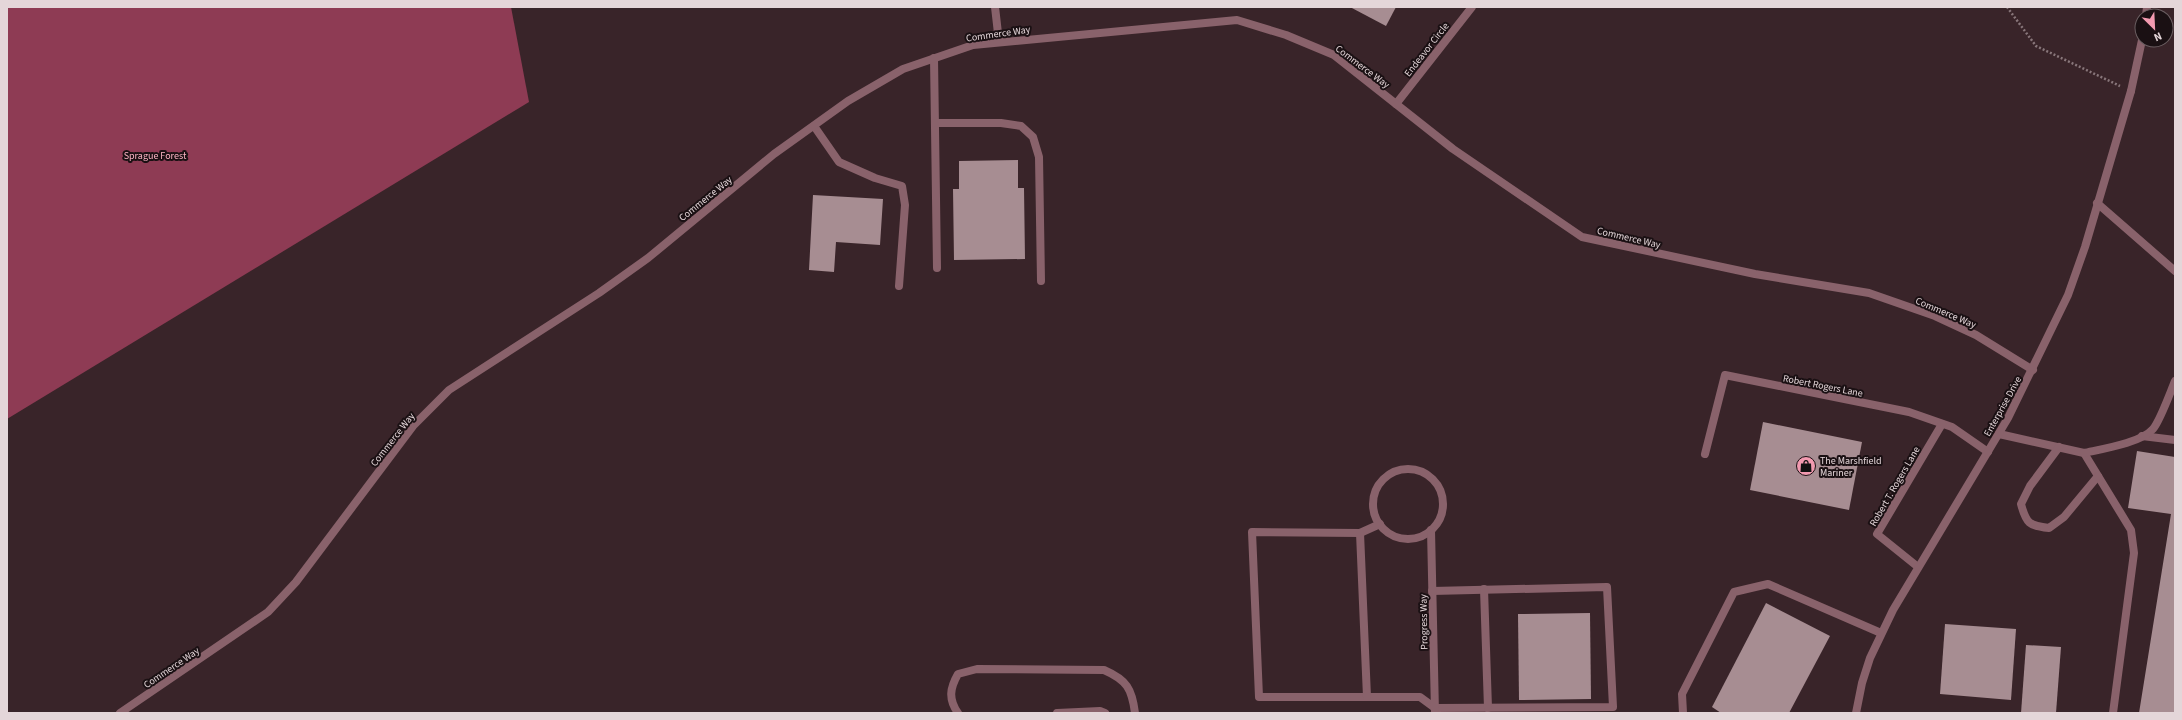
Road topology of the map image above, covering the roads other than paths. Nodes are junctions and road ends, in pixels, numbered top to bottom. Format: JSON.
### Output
{"nodes":[{"id":1,"x":995,"y":7,"type":"edge"},
{"id":2,"x":1470,"y":8,"type":"edge"},
{"id":3,"x":999,"y":42,"type":"junction"},
{"id":4,"x":2140,"y":48,"type":"edge"},
{"id":5,"x":934,"y":58,"type":"junction"},
{"id":6,"x":1396,"y":104,"type":"junction"},
{"id":7,"x":935,"y":123,"type":"junction"},
{"id":8,"x":814,"y":126,"type":"junction"},
{"id":9,"x":2097,"y":203,"type":"junction"},
{"id":10,"x":937,"y":268,"type":"dead end"},
{"id":11,"x":2175,"y":271,"type":"edge"},
{"id":12,"x":1041,"y":281,"type":"dead end"},
{"id":13,"x":899,"y":286,"type":"dead end"},
{"id":14,"x":2033,"y":370,"type":"junction"},
{"id":15,"x":2175,"y":381,"type":"edge"},
{"id":16,"x":1942,"y":424,"type":"junction"},
{"id":17,"x":1999,"y":434,"type":"junction"},
{"id":18,"x":2142,"y":436,"type":"junction"},
{"id":19,"x":2175,"y":440,"type":"edge"},
{"id":20,"x":2058,"y":447,"type":"junction"},
{"id":21,"x":1988,"y":452,"type":"junction"},
{"id":22,"x":2084,"y":452,"type":"junction"},
{"id":23,"x":1705,"y":454,"type":"dead end"},
{"id":24,"x":2098,"y":476,"type":"junction"},
{"id":25,"x":1380,"y":524,"type":"junction"},
{"id":26,"x":1431,"y":530,"type":"junction"},
{"id":27,"x":1360,"y":533,"type":"junction"},
{"id":28,"x":1918,"y":568,"type":"junction"},
{"id":29,"x":1484,"y":589,"type":"junction"},
{"id":30,"x":1432,"y":591,"type":"junction"},
{"id":31,"x":1881,"y":634,"type":"junction"},
{"id":32,"x":1367,"y":697,"type":"junction"},
{"id":33,"x":1488,"y":708,"type":"junction"},
{"id":34,"x":1435,"y":710,"type":"edge"},
{"id":35,"x":120,"y":713,"type":"edge"},
{"id":36,"x":958,"y":713,"type":"edge"},
{"id":37,"x":1057,"y":713,"type":"edge"},
{"id":38,"x":1105,"y":713,"type":"edge"},
{"id":39,"x":1135,"y":713,"type":"edge"},
{"id":40,"x":1684,"y":713,"type":"edge"},
{"id":41,"x":1856,"y":713,"type":"edge"},
{"id":42,"x":2112,"y":713,"type":"edge"}],
"edges":[{"from":1,"to":3,"type":"street"},
{"from":2,"to":6,"type":"street","name":"Endeavor Circle"},
{"from":3,"to":5,"type":"street","name":"Commerce Way"},
{"from":3,"to":6,"type":"street","name":"Commerce Way"},
{"from":4,"to":9,"type":"street","name":"Enterprise Drive"},
{"from":5,"to":7,"type":"street"},
{"from":5,"to":8,"type":"street","name":"Commerce Way"},
{"from":6,"to":14,"type":"street","name":"Commerce Way"},
{"from":7,"to":10,"type":"street"},
{"from":7,"to":12,"type":"street"},
{"from":8,"to":13,"type":"street"},
{"from":8,"to":35,"type":"street","name":"Commerce Way"},
{"from":9,"to":11,"type":"street"},
{"from":9,"to":14,"type":"street","name":"Enterprise Drive"},
{"from":14,"to":17,"type":"street","name":"Enterprise Drive"},
{"from":15,"to":18,"type":"street"},
{"from":16,"to":21,"type":"street","name":"Robert Rogers Lane"},
{"from":16,"to":23,"type":"street","name":"Robert Rogers Lane"},
{"from":16,"to":28,"type":"street","name":"Robert T. Rogers Lane"},
{"from":17,"to":20,"type":"street"},
{"from":17,"to":21,"type":"street","name":"Enterprise Drive"},
{"from":18,"to":19,"type":"street"},
{"from":18,"to":22,"type":"street"},
{"from":20,"to":22,"type":"street"},
{"from":20,"to":24,"type":"street"},
{"from":21,"to":28,"type":"street","name":"Enterprise Drive"},
{"from":22,"to":24,"type":"street"},
{"from":24,"to":42,"type":"street"},
{"from":25,"to":26,"type":"street"},
{"from":25,"to":26,"type":"street"},
{"from":25,"to":27,"type":"street"},
{"from":26,"to":30,"type":"street","name":"Progress Way"},
{"from":27,"to":32,"type":"street"},
{"from":27,"to":32,"type":"street"},
{"from":28,"to":31,"type":"street","name":"Enterprise Drive"},
{"from":29,"to":30,"type":"street"},
{"from":29,"to":33,"type":"street"},
{"from":29,"to":33,"type":"street"},
{"from":30,"to":34,"type":"street","name":"Progress Way"},
{"from":31,"to":40,"type":"street"},
{"from":31,"to":41,"type":"street","name":"Enterprise Drive"},
{"from":32,"to":34,"type":"street"},
{"from":33,"to":34,"type":"street"},
{"from":36,"to":39,"type":"street"},
{"from":37,"to":38,"type":"street"}]}
